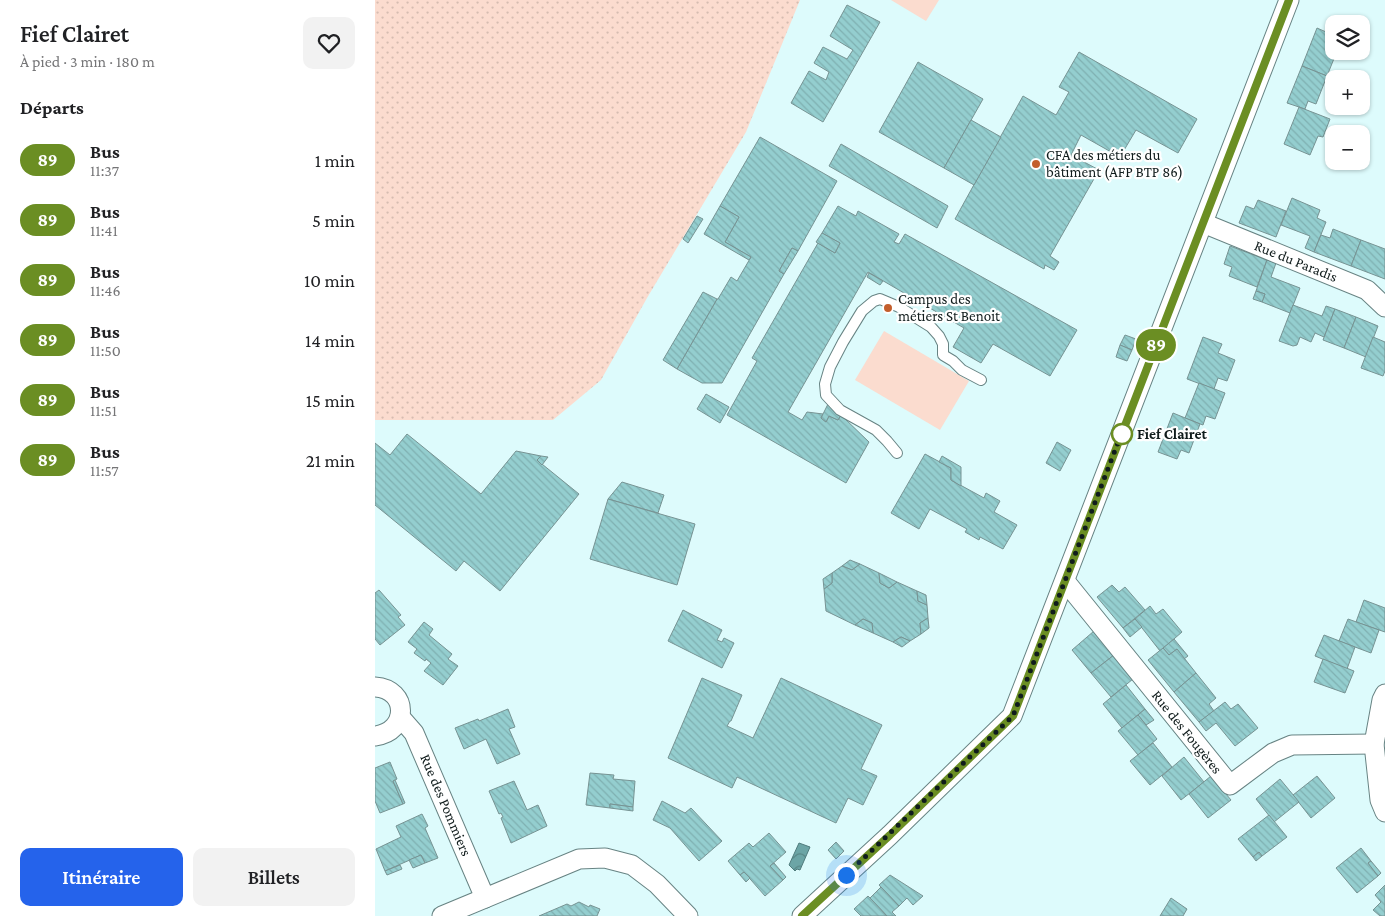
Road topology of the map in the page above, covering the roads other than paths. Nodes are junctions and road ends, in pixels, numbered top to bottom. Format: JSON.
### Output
{"nodes":[{"id":1,"x":1289,"y":0,"type":"edge"},
{"id":2,"x":1203,"y":223,"type":"junction"},
{"id":3,"x":1385,"y":306,"type":"edge"},
{"id":4,"x":981,"y":380,"type":"dead end"},
{"id":5,"x":897,"y":453,"type":"dead end"},
{"id":6,"x":1065,"y":581,"type":"junction"},
{"id":7,"x":375,"y":687,"type":"edge"},
{"id":8,"x":1385,"y":694,"type":"edge"},
{"id":9,"x":400,"y":717,"type":"junction"},
{"id":10,"x":375,"y":736,"type":"edge"},
{"id":11,"x":1374,"y":744,"type":"junction"},
{"id":12,"x":1385,"y":812,"type":"edge"},
{"id":13,"x":485,"y":898,"type":"junction"},
{"id":14,"x":442,"y":916,"type":"edge"},
{"id":15,"x":689,"y":916,"type":"edge"},
{"id":16,"x":802,"y":916,"type":"edge"}],
"edges":[{"from":1,"to":2,"type":"street"},
{"from":2,"to":3,"type":"street","name":"Rue du Paradis"},
{"from":2,"to":6,"type":"street"},
{"from":4,"to":5,"type":"lane"},
{"from":6,"to":11,"type":"street","name":"Rue des Fougères"},
{"from":6,"to":16,"type":"street"},
{"from":7,"to":9,"type":"street","name":"Rue des Pommiers"},
{"from":8,"to":11,"type":"street"},
{"from":9,"to":10,"type":"street"},
{"from":9,"to":13,"type":"street","name":"Rue des Pommiers"},
{"from":11,"to":12,"type":"street"},
{"from":13,"to":14,"type":"street"},
{"from":13,"to":15,"type":"street"}]}
